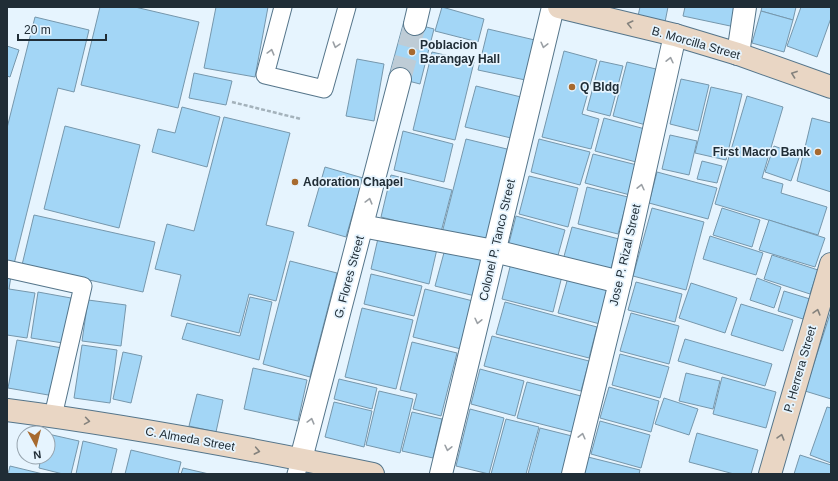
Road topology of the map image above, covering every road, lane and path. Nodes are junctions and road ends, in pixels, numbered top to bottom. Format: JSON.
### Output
{"nodes":[{"id":1,"x":283,"y":7,"type":"edge"},
{"id":2,"x":347,"y":7,"type":"edge"},
{"id":3,"x":553,"y":7,"type":"edge"},
{"id":4,"x":559,"y":7,"type":"edge"},
{"id":5,"x":745,"y":7,"type":"edge"},
{"id":6,"x":675,"y":35,"type":"junction"},
{"id":7,"x":738,"y":54,"type":"junction"},
{"id":8,"x":400,"y":79,"type":"tunnel mouth"},
{"id":9,"x":831,"y":87,"type":"edge"},
{"id":10,"x":232,"y":102,"type":"dead end"},
{"id":11,"x":301,"y":119,"type":"dead end"},
{"id":12,"x":362,"y":226,"type":"junction"},
{"id":13,"x":494,"y":252,"type":"junction"},
{"id":14,"x":831,"y":264,"type":"edge"},
{"id":15,"x":7,"y":269,"type":"edge"},
{"id":16,"x":620,"y":282,"type":"junction"},
{"id":17,"x":7,"y":410,"type":"edge"},
{"id":18,"x":53,"y":416,"type":"junction"},
{"id":19,"x":299,"y":466,"type":"edge"},
{"id":20,"x":373,"y":474,"type":"edge"},
{"id":21,"x":441,"y":474,"type":"edge"},
{"id":22,"x":573,"y":474,"type":"edge"},
{"id":23,"x":770,"y":474,"type":"edge"}],
"edges":[{"from":2,"to":1,"type":"lane","one_way":true},
{"from":3,"to":13,"type":"street","name":"Colonel P. Tanco Street","one_way":true},
{"from":6,"to":4,"type":"main road","name":"B. Morcilla Street","one_way":true},
{"from":5,"to":7,"type":"street"},
{"from":6,"to":7,"type":"main road","name":"B. Morcilla Street"},
{"from":16,"to":6,"type":"street","name":"Jose P. Rizal Street","one_way":true},
{"from":9,"to":7,"type":"main road","name":"B. Morcilla Street","one_way":true},
{"from":12,"to":8,"type":"street","name":"G. Flores Street","one_way":true},
{"from":10,"to":11,"type":"path"},
{"from":12,"to":13,"type":"street"},
{"from":19,"to":12,"type":"street","name":"G. Flores Street","one_way":true},
{"from":13,"to":16,"type":"street"},
{"from":13,"to":21,"type":"street","name":"Colonel P. Tanco Street","one_way":true},
{"from":23,"to":14,"type":"main road","name":"P. Herrera Street","one_way":true},
{"from":15,"to":18,"type":"lane"},
{"from":22,"to":16,"type":"street","name":"Jose P. Rizal Street","one_way":true},
{"from":17,"to":18,"type":"main road","name":"C. Almeda Street"},
{"from":18,"to":19,"type":"main road","name":"C. Almeda Street","one_way":true},
{"from":19,"to":20,"type":"main road","name":"C. Almeda Street"}]}
